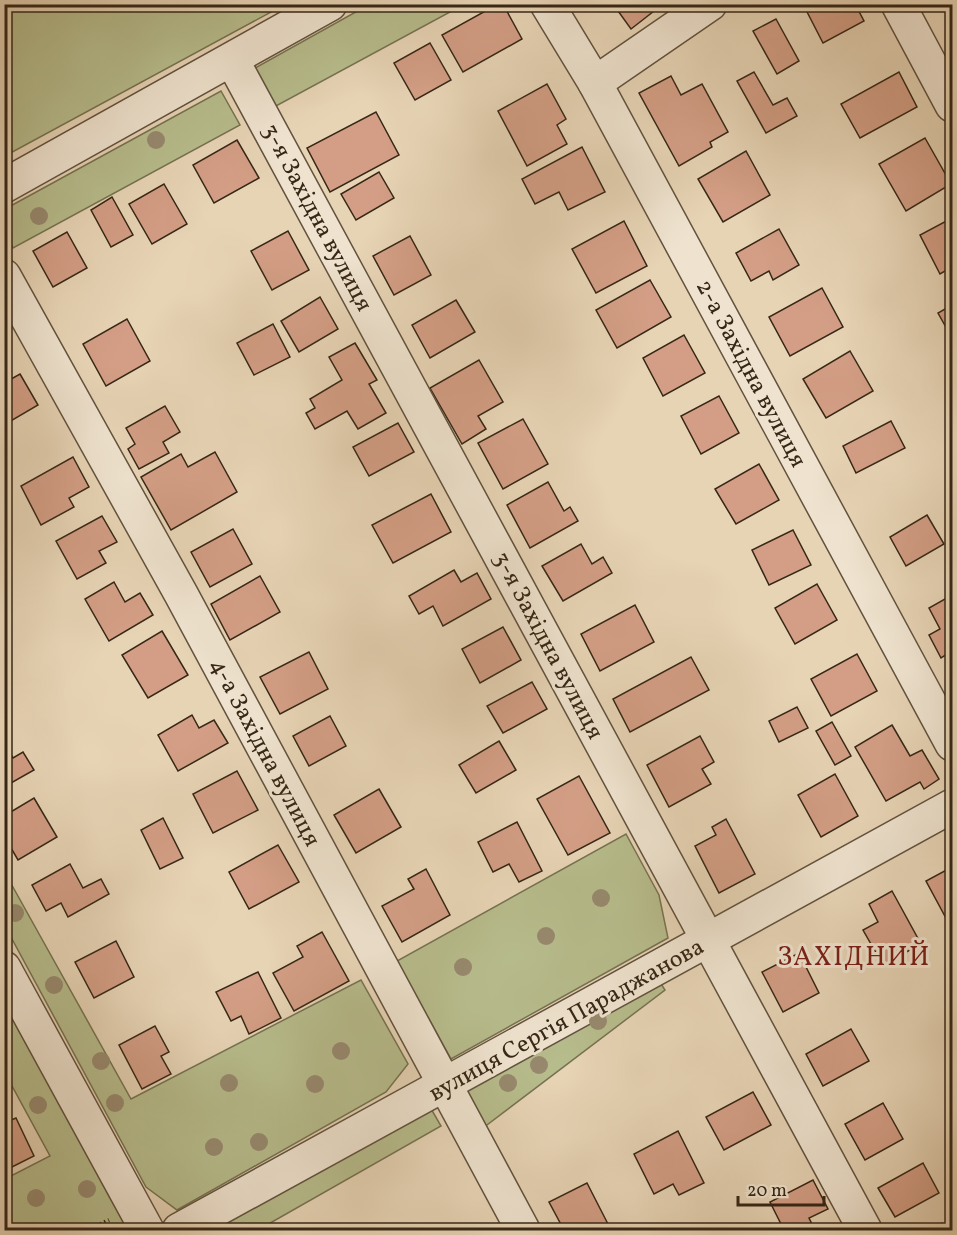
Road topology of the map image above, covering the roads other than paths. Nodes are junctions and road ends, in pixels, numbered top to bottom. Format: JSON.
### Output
{"nodes":[{"id":1,"x":330,"y":4,"type":"edge"},
{"id":2,"x":547,"y":4,"type":"edge"},
{"id":3,"x":710,"y":4,"type":"edge"},
{"id":4,"x":898,"y":4,"type":"edge"},
{"id":5,"x":232,"y":60,"type":"junction"},
{"id":6,"x":595,"y":83,"type":"junction"},
{"id":7,"x":952,"y":105,"type":"edge"},
{"id":8,"x":4,"y":186,"type":"edge"},
{"id":9,"x":4,"y":276,"type":"edge"},
{"id":10,"x":952,"y":744,"type":"edge"},
{"id":11,"x":952,"y":806,"type":"edge"},
{"id":12,"x":709,"y":940,"type":"junction"},
{"id":13,"x":4,"y":968,"type":"edge"},
{"id":14,"x":445,"y":1085,"type":"junction"},
{"id":15,"x":147,"y":1230,"type":"edge"},
{"id":16,"x":178,"y":1230,"type":"edge"},
{"id":17,"x":524,"y":1230,"type":"edge"},
{"id":18,"x":865,"y":1230,"type":"edge"}],
"edges":[{"from":1,"to":5,"type":"street"},
{"from":2,"to":6,"type":"street","name":"2-а Західна вулиця"},
{"from":3,"to":6,"type":"street"},
{"from":4,"to":7,"type":"street"},
{"from":5,"to":8,"type":"street"},
{"from":5,"to":12,"type":"street","name":"3-я Західна вулиця"},
{"from":6,"to":10,"type":"street","name":"2-а Західна вулиця"},
{"from":9,"to":14,"type":"street","name":"4-а Західна вулиця"},
{"from":11,"to":12,"type":"street","name":"вулиця Сергія Параджанова"},
{"from":12,"to":14,"type":"street","name":"вулиця Сергія Параджанова"},
{"from":12,"to":18,"type":"street","name":"3-я Західна вулиця"},
{"from":13,"to":15,"type":"street"},
{"from":14,"to":16,"type":"street","name":"вулиця Сергія Параджанова"},
{"from":14,"to":17,"type":"street","name":"4-а Західна вулиця"}]}
